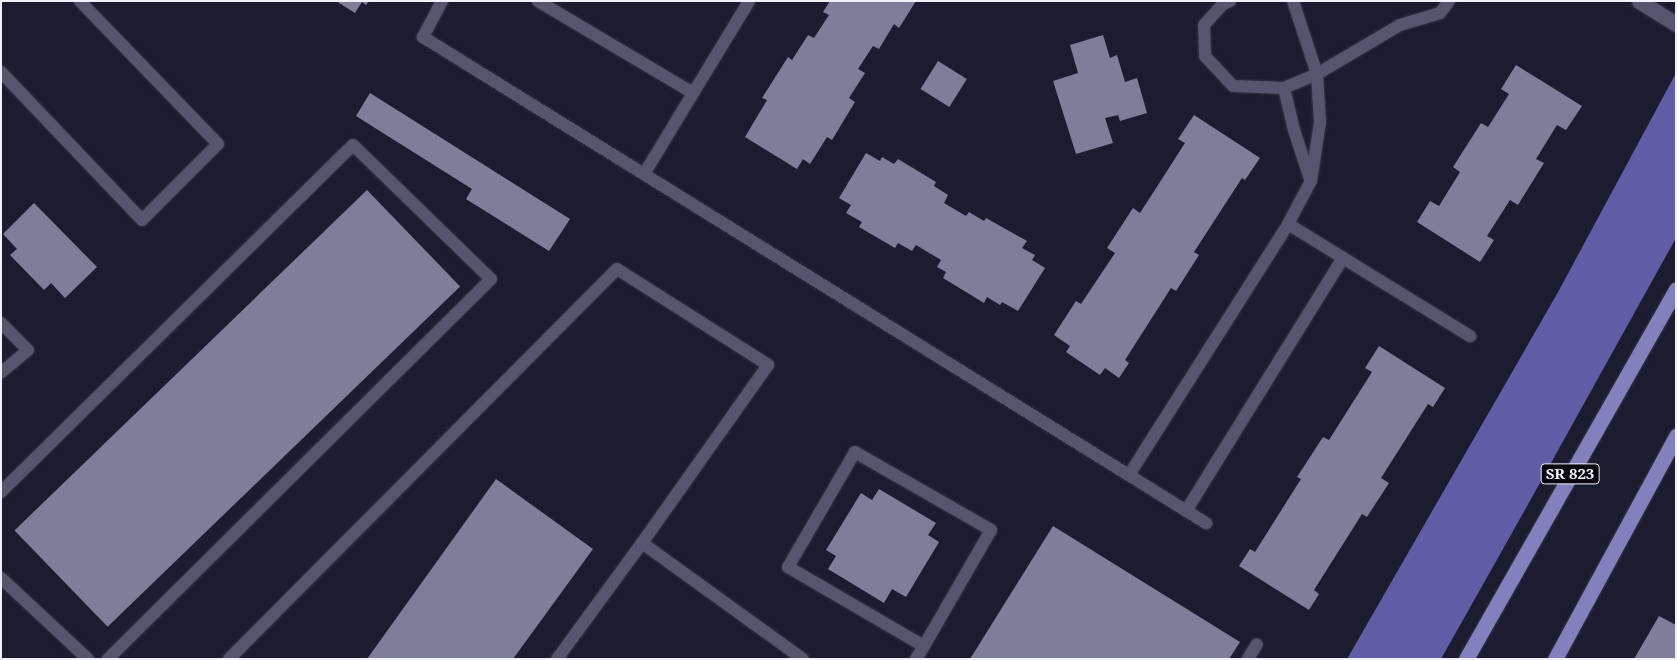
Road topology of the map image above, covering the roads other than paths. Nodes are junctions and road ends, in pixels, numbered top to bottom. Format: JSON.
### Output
{"nodes":[{"id":1,"x":80,"y":1,"type":"edge"},
{"id":2,"x":442,"y":1,"type":"edge"},
{"id":3,"x":538,"y":1,"type":"edge"},
{"id":4,"x":749,"y":1,"type":"edge"},
{"id":5,"x":1230,"y":1,"type":"edge"},
{"id":6,"x":1293,"y":1,"type":"edge"},
{"id":7,"x":1449,"y":1,"type":"edge"},
{"id":8,"x":1639,"y":1,"type":"edge"},
{"id":9,"x":1676,"y":24,"type":"edge"},
{"id":10,"x":1,"y":72,"type":"edge"},
{"id":11,"x":1317,"y":74,"type":"junction"},
{"id":12,"x":1284,"y":88,"type":"junction"},
{"id":13,"x":693,"y":93,"type":"junction"},
{"id":14,"x":644,"y":174,"type":"junction"},
{"id":15,"x":1311,"y":181,"type":"junction"},
{"id":16,"x":1288,"y":224,"type":"junction"},
{"id":17,"x":1342,"y":258,"type":"junction"},
{"id":18,"x":1676,"y":289,"type":"edge"},
{"id":19,"x":1,"y":323,"type":"edge"},
{"id":20,"x":1470,"y":336,"type":"dead end"},
{"id":21,"x":1,"y":374,"type":"edge"},
{"id":22,"x":1676,"y":436,"type":"edge"},
{"id":23,"x":1130,"y":475,"type":"junction"},
{"id":24,"x":1,"y":492,"type":"edge"},
{"id":25,"x":1186,"y":511,"type":"junction"},
{"id":26,"x":1206,"y":523,"type":"dead end"},
{"id":27,"x":642,"y":543,"type":"junction"},
{"id":28,"x":1,"y":578,"type":"edge"},
{"id":29,"x":1256,"y":644,"type":"dead end"},
{"id":30,"x":924,"y":646,"type":"junction"},
{"id":31,"x":88,"y":659,"type":"edge"},
{"id":32,"x":108,"y":659,"type":"edge"},
{"id":33,"x":229,"y":659,"type":"edge"},
{"id":34,"x":557,"y":659,"type":"edge"},
{"id":35,"x":803,"y":659,"type":"edge"},
{"id":36,"x":916,"y":659,"type":"edge"},
{"id":37,"x":1248,"y":659,"type":"edge"},
{"id":38,"x":1466,"y":659,"type":"edge"},
{"id":39,"x":1555,"y":659,"type":"edge"}],
"edges":[{"from":1,"to":10,"type":"lane"},
{"from":2,"to":14,"type":"lane"},
{"from":3,"to":13,"type":"lane"},
{"from":4,"to":13,"type":"lane"},
{"from":5,"to":12,"type":"lane"},
{"from":6,"to":11,"type":"lane"},
{"from":7,"to":11,"type":"lane"},
{"from":8,"to":9,"type":"street"},
{"from":11,"to":12,"type":"lane"},
{"from":11,"to":15,"type":"lane"},
{"from":12,"to":15,"type":"lane"},
{"from":13,"to":14,"type":"lane"},
{"from":14,"to":23,"type":"lane"},
{"from":15,"to":16,"type":"lane"},
{"from":16,"to":17,"type":"lane"},
{"from":16,"to":23,"type":"lane"},
{"from":17,"to":20,"type":"lane"},
{"from":17,"to":25,"type":"lane"},
{"from":18,"to":38,"type":"main road","number":"SR 823"},
{"from":19,"to":21,"type":"lane"},
{"from":22,"to":39,"type":"main road"},
{"from":23,"to":25,"type":"lane"},
{"from":24,"to":32,"type":"lane"},
{"from":25,"to":26,"type":"lane"},
{"from":27,"to":33,"type":"lane"},
{"from":27,"to":34,"type":"lane"},
{"from":27,"to":35,"type":"lane"},
{"from":28,"to":31,"type":"lane"},
{"from":29,"to":37,"type":"lane"},
{"from":30,"to":30,"type":"lane"},
{"from":30,"to":36,"type":"lane"}]}
